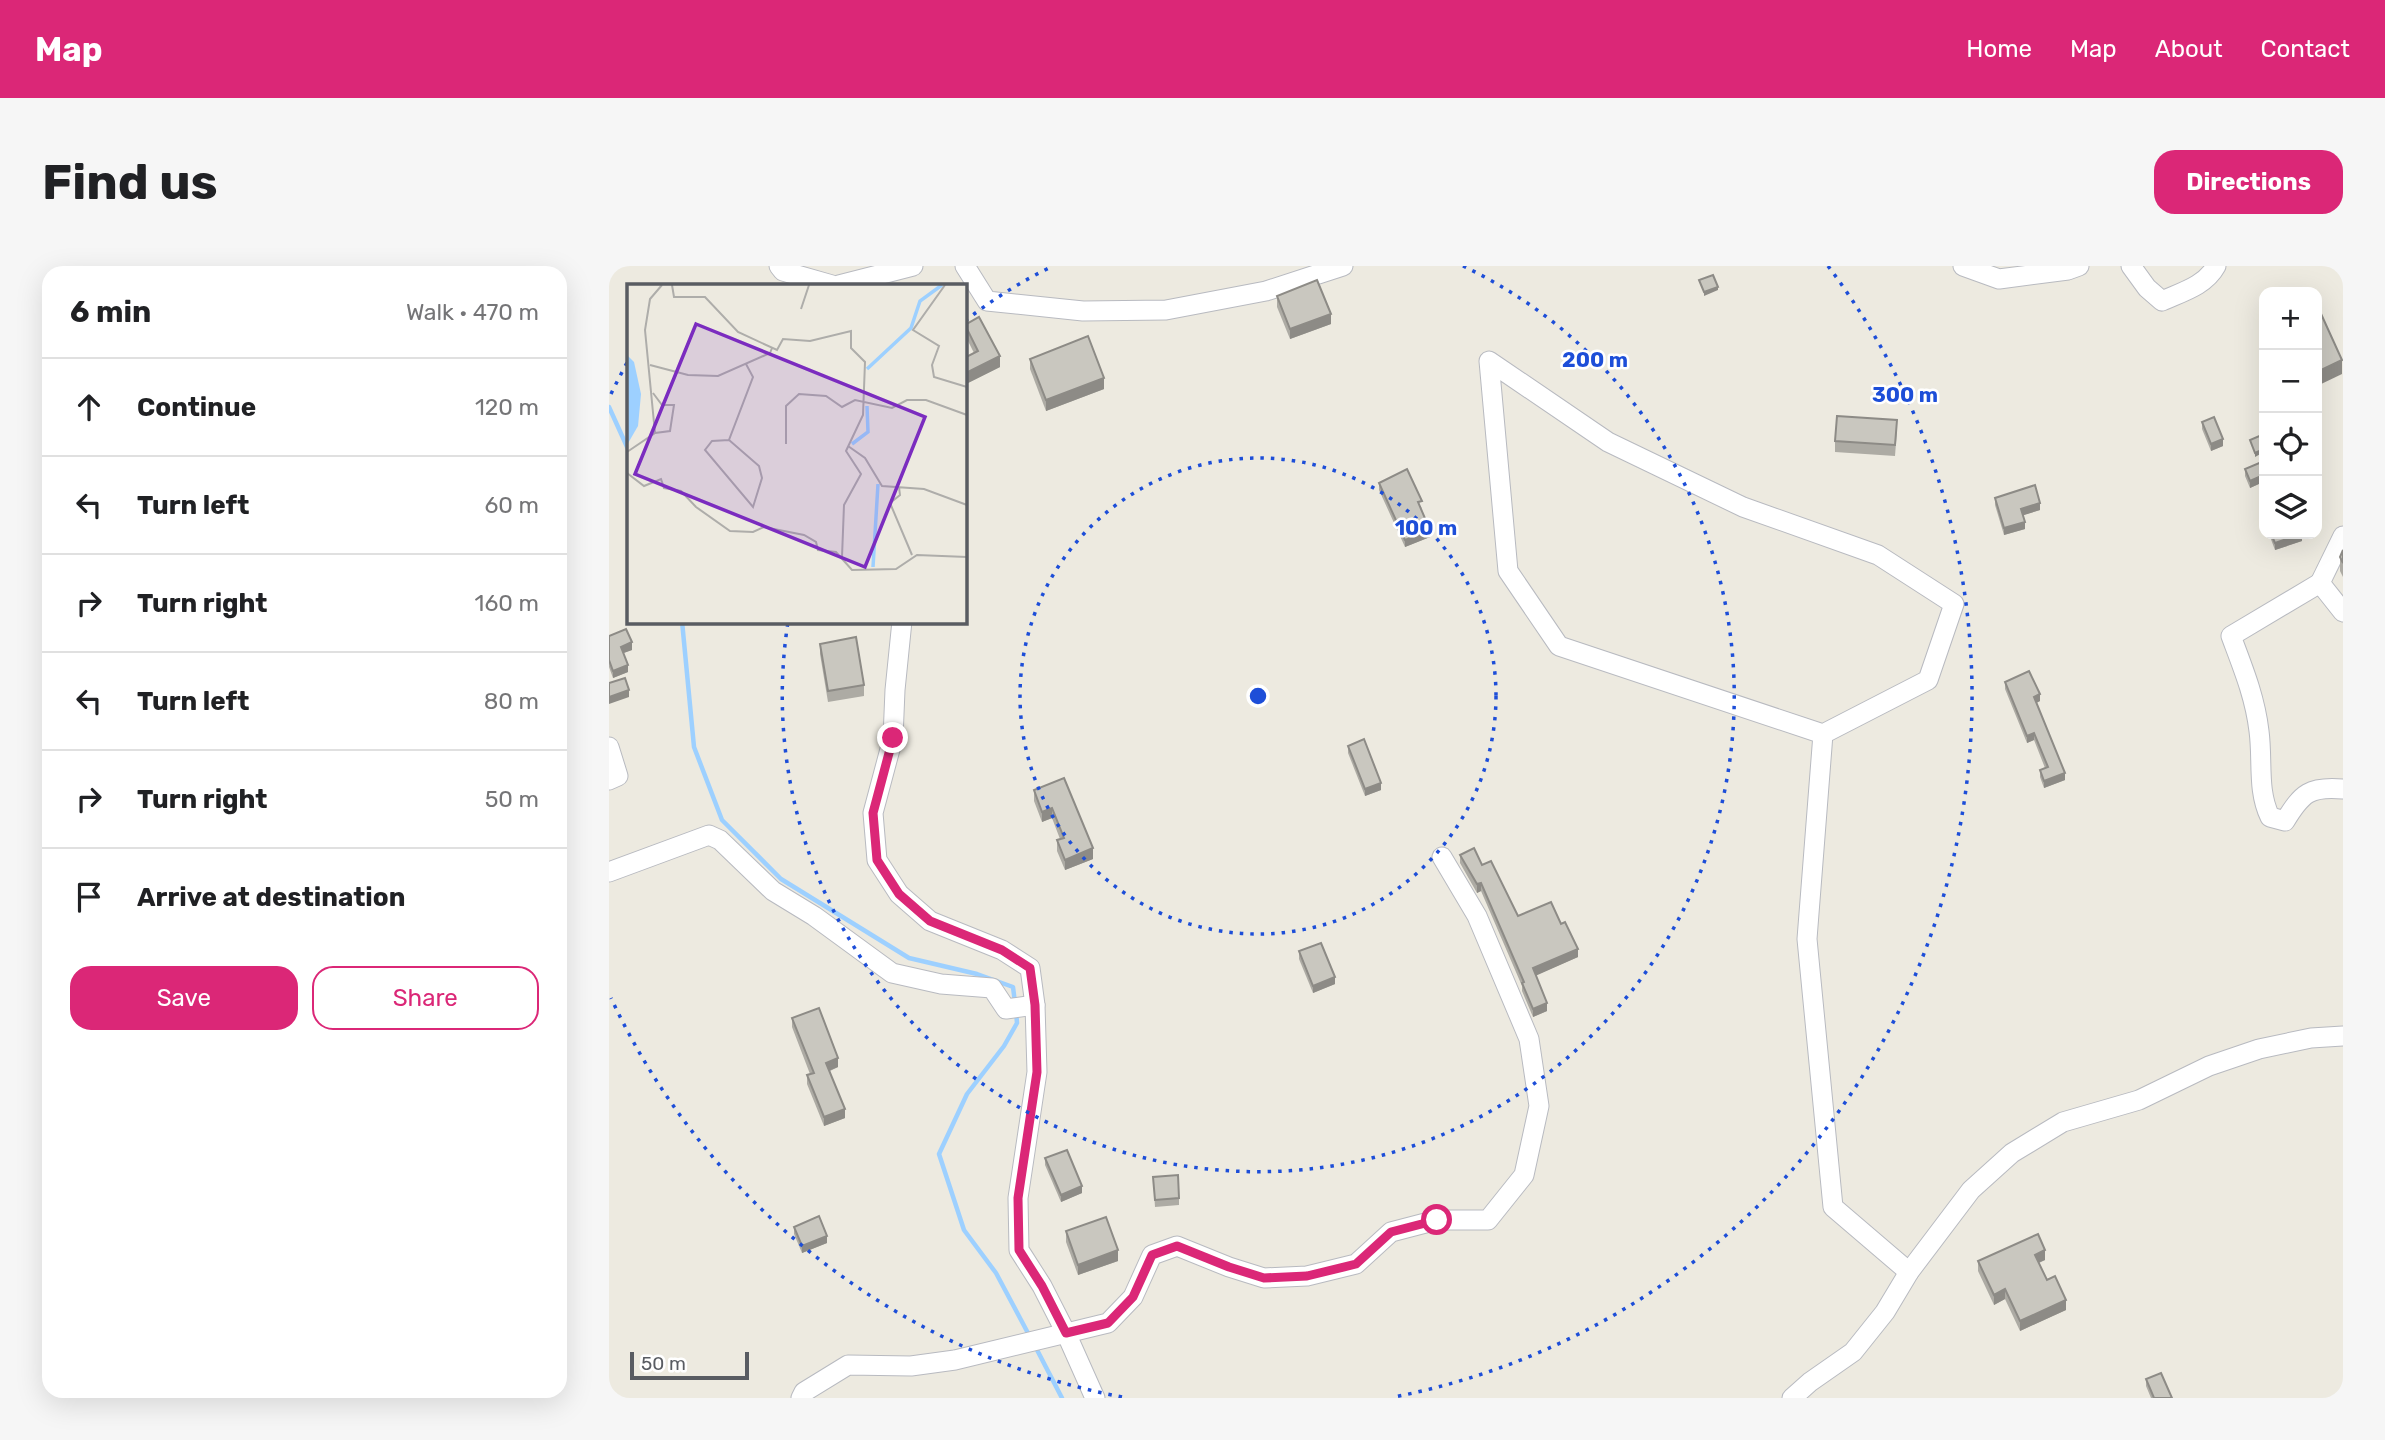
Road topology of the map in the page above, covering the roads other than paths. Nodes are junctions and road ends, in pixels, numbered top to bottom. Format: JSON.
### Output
{"nodes":[{"id":1,"x":913,"y":266,"type":"edge"},
{"id":2,"x":965,"y":266,"type":"edge"},
{"id":3,"x":1343,"y":266,"type":"edge"},
{"id":4,"x":1963,"y":266,"type":"edge"},
{"id":5,"x":2079,"y":266,"type":"edge"},
{"id":6,"x":2131,"y":266,"type":"edge"},
{"id":7,"x":2216,"y":266,"type":"edge"},
{"id":8,"x":784,"y":274,"type":"edge"},
{"id":9,"x":828,"y":284,"type":"edge"},
{"id":10,"x":843,"y":284,"type":"edge"},
{"id":11,"x":2343,"y":536,"type":"edge"},
{"id":12,"x":2320,"y":583,"type":"junction"},
{"id":13,"x":2343,"y":611,"type":"edge"},
{"id":14,"x":902,"y":623,"type":"edge"},
{"id":15,"x":1823,"y":734,"type":"junction"},
{"id":16,"x":609,"y":747,"type":"edge"},
{"id":17,"x":609,"y":780,"type":"edge"},
{"id":18,"x":2343,"y":789,"type":"edge"},
{"id":19,"x":1442,"y":857,"type":"dead end"},
{"id":20,"x":609,"y":872,"type":"edge"},
{"id":21,"x":1035,"y":1005,"type":"junction"},
{"id":22,"x":2343,"y":1036,"type":"edge"},
{"id":23,"x":1909,"y":1272,"type":"junction"},
{"id":24,"x":1066,"y":1333,"type":"junction"},
{"id":25,"x":801,"y":1398,"type":"edge"},
{"id":26,"x":1095,"y":1398,"type":"edge"},
{"id":27,"x":1792,"y":1398,"type":"edge"}],
"edges":[{"from":1,"to":10,"type":"street"},
{"from":2,"to":3,"type":"street"},
{"from":4,"to":5,"type":"street"},
{"from":6,"to":7,"type":"street"},
{"from":8,"to":9,"type":"street"},
{"from":11,"to":12,"type":"street"},
{"from":12,"to":13,"type":"street"},
{"from":12,"to":18,"type":"street"},
{"from":14,"to":21,"type":"street"},
{"from":15,"to":15,"type":"street"},
{"from":15,"to":23,"type":"street"},
{"from":16,"to":17,"type":"street"},
{"from":19,"to":24,"type":"street"},
{"from":20,"to":21,"type":"street"},
{"from":21,"to":24,"type":"street"},
{"from":22,"to":23,"type":"street"},
{"from":23,"to":27,"type":"street"},
{"from":24,"to":25,"type":"street"},
{"from":24,"to":26,"type":"street"}]}
